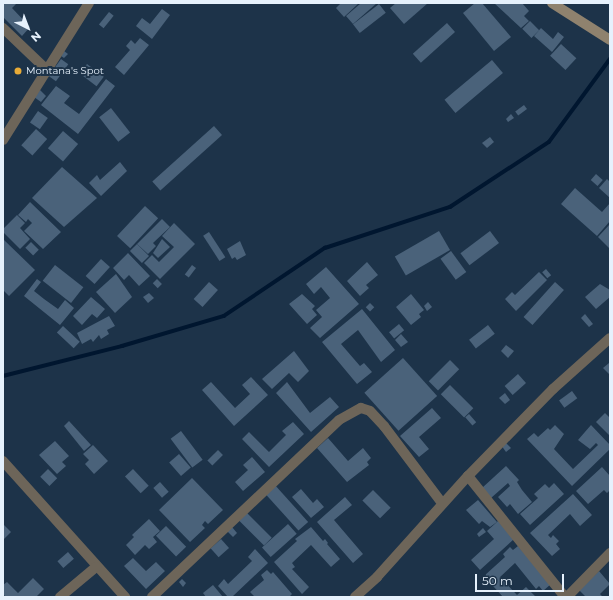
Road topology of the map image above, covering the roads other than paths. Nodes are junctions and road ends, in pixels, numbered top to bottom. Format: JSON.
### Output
{"nodes":[{"id":1,"x":89,"y":3,"type":"edge"},
{"id":2,"x":552,"y":3,"type":"edge"},
{"id":3,"x":3,"y":28,"type":"edge"},
{"id":4,"x":610,"y":40,"type":"edge"},
{"id":5,"x":47,"y":70,"type":"junction"},
{"id":6,"x":3,"y":140,"type":"edge"},
{"id":7,"x":610,"y":338,"type":"edge"},
{"id":8,"x":3,"y":461,"type":"edge"},
{"id":9,"x":468,"y":476,"type":"junction"},
{"id":10,"x":442,"y":503,"type":"junction"},
{"id":11,"x":610,"y":553,"type":"edge"},
{"id":12,"x":96,"y":567,"type":"junction"},
{"id":13,"x":60,"y":597,"type":"edge"},
{"id":14,"x":125,"y":597,"type":"edge"},
{"id":15,"x":152,"y":597,"type":"edge"},
{"id":16,"x":355,"y":597,"type":"edge"},
{"id":17,"x":566,"y":597,"type":"edge"}],
"edges":[{"from":1,"to":5,"type":"street"},
{"from":2,"to":4,"type":"main road"},
{"from":3,"to":5,"type":"street"},
{"from":5,"to":6,"type":"street"},
{"from":7,"to":9,"type":"street"},
{"from":8,"to":12,"type":"street"},
{"from":9,"to":10,"type":"street"},
{"from":9,"to":17,"type":"street"},
{"from":10,"to":15,"type":"street"},
{"from":10,"to":16,"type":"street"},
{"from":11,"to":17,"type":"street"},
{"from":12,"to":13,"type":"street"},
{"from":12,"to":14,"type":"street"}]}
